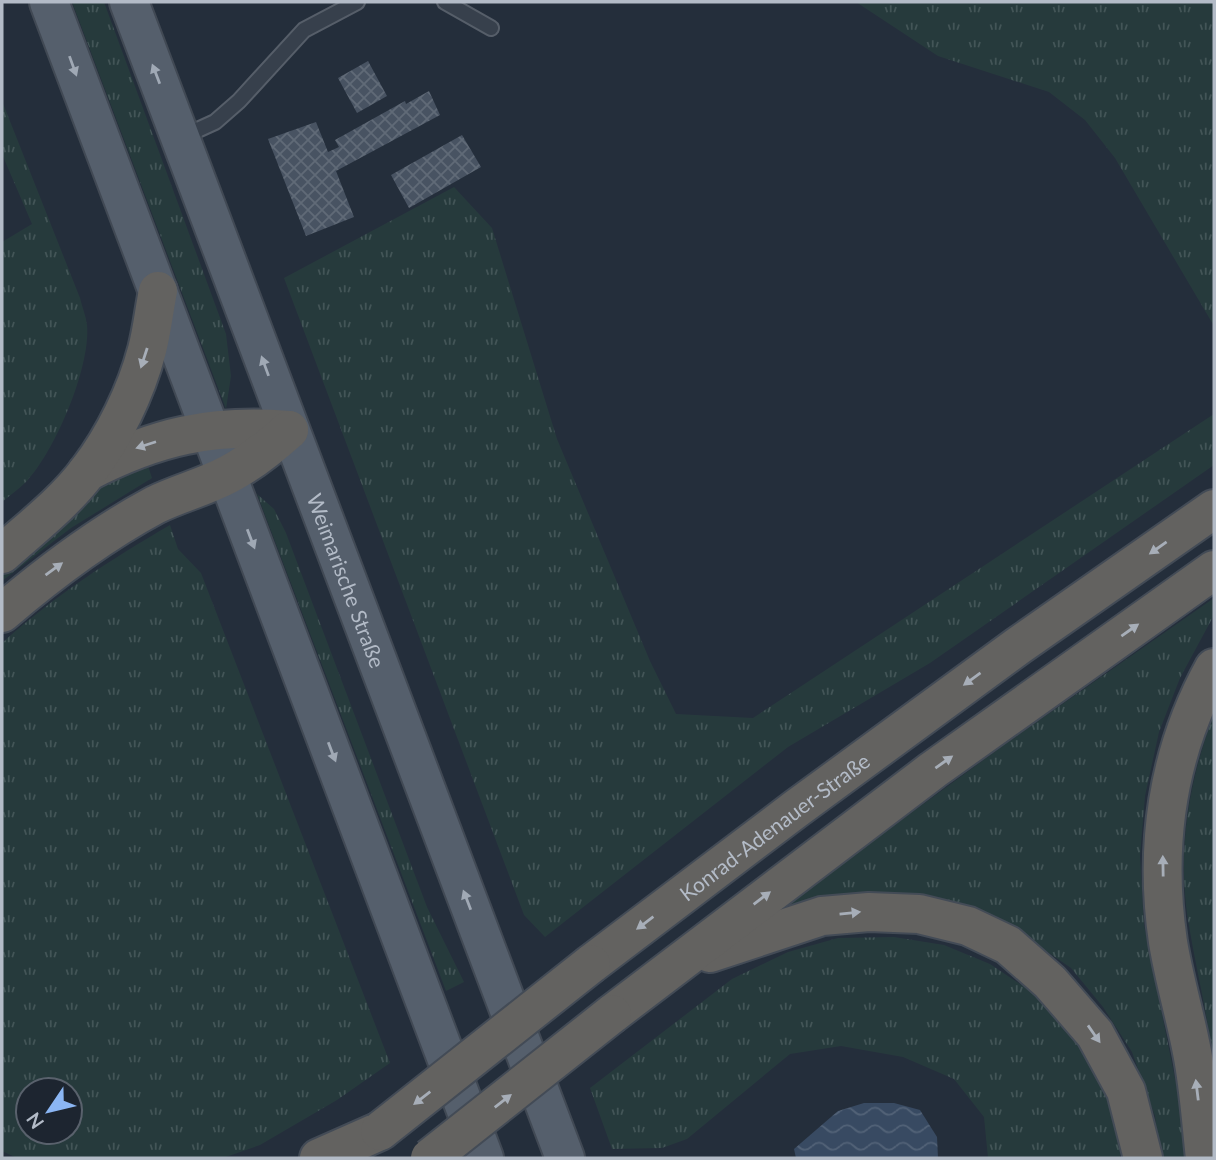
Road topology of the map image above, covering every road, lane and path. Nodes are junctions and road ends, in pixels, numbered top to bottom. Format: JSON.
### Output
{"nodes":[{"id":1,"x":50,"y":2,"type":"edge"},
{"id":2,"x":129,"y":2,"type":"edge"},
{"id":3,"x":357,"y":2,"type":"edge"},
{"id":4,"x":445,"y":2,"type":"edge"},
{"id":5,"x":491,"y":27,"type":"dead end"},
{"id":6,"x":180,"y":138,"type":"junction"},
{"id":7,"x":158,"y":291,"type":"junction"},
{"id":8,"x":210,"y":430,"type":"junction"},
{"id":9,"x":289,"y":430,"type":"junction"},
{"id":10,"x":87,"y":472,"type":"junction"},
{"id":11,"x":227,"y":475,"type":"junction"},
{"id":12,"x":1214,"y":509,"type":"edge"},
{"id":13,"x":2,"y":554,"type":"edge"},
{"id":14,"x":1214,"y":570,"type":"edge"},
{"id":15,"x":2,"y":613,"type":"edge"},
{"id":16,"x":1214,"y":668,"type":"edge"},
{"id":17,"x":669,"y":969,"type":"junction"},
{"id":18,"x":380,"y":1131,"type":"junction"},
{"id":19,"x":319,"y":1158,"type":"edge"},
{"id":20,"x":348,"y":1158,"type":"edge"},
{"id":21,"x":430,"y":1158,"type":"edge"},
{"id":22,"x":485,"y":1158,"type":"edge"},
{"id":23,"x":565,"y":1158,"type":"edge"},
{"id":24,"x":1143,"y":1158,"type":"edge"},
{"id":25,"x":1205,"y":1158,"type":"edge"}],
"edges":[{"from":1,"to":7,"type":"main road","one_way":true},
{"from":6,"to":2,"type":"main road","name":"Weimarische Straße","one_way":true},
{"from":3,"to":6,"type":"lane"},
{"from":4,"to":5,"type":"lane"},
{"from":9,"to":6,"type":"main road","name":"Weimarische Straße","one_way":true},
{"from":7,"to":8,"type":"main road"},
{"from":7,"to":10,"type":"highway","one_way":true},
{"from":8,"to":9,"type":"highway"},
{"from":8,"to":10,"type":"highway","one_way":true},
{"from":8,"to":11,"type":"main road"},
{"from":9,"to":11,"type":"highway"},
{"from":23,"to":9,"type":"main road","name":"Weimarische Straße","one_way":true},
{"from":10,"to":13,"type":"highway"},
{"from":15,"to":11,"type":"highway","one_way":true},
{"from":11,"to":22,"type":"main road","one_way":true},
{"from":12,"to":18,"type":"highway","name":"Konrad-Adenauer-Straße","one_way":true,"bridge":true},
{"from":17,"to":14,"type":"highway","one_way":true},
{"from":25,"to":16,"type":"highway","one_way":true},
{"from":21,"to":17,"type":"highway","one_way":true,"bridge":true},
{"from":17,"to":24,"type":"highway","one_way":true},
{"from":18,"to":19,"type":"highway"},
{"from":18,"to":20,"type":"highway","name":"Konrad-Adenauer-Straße"}]}
